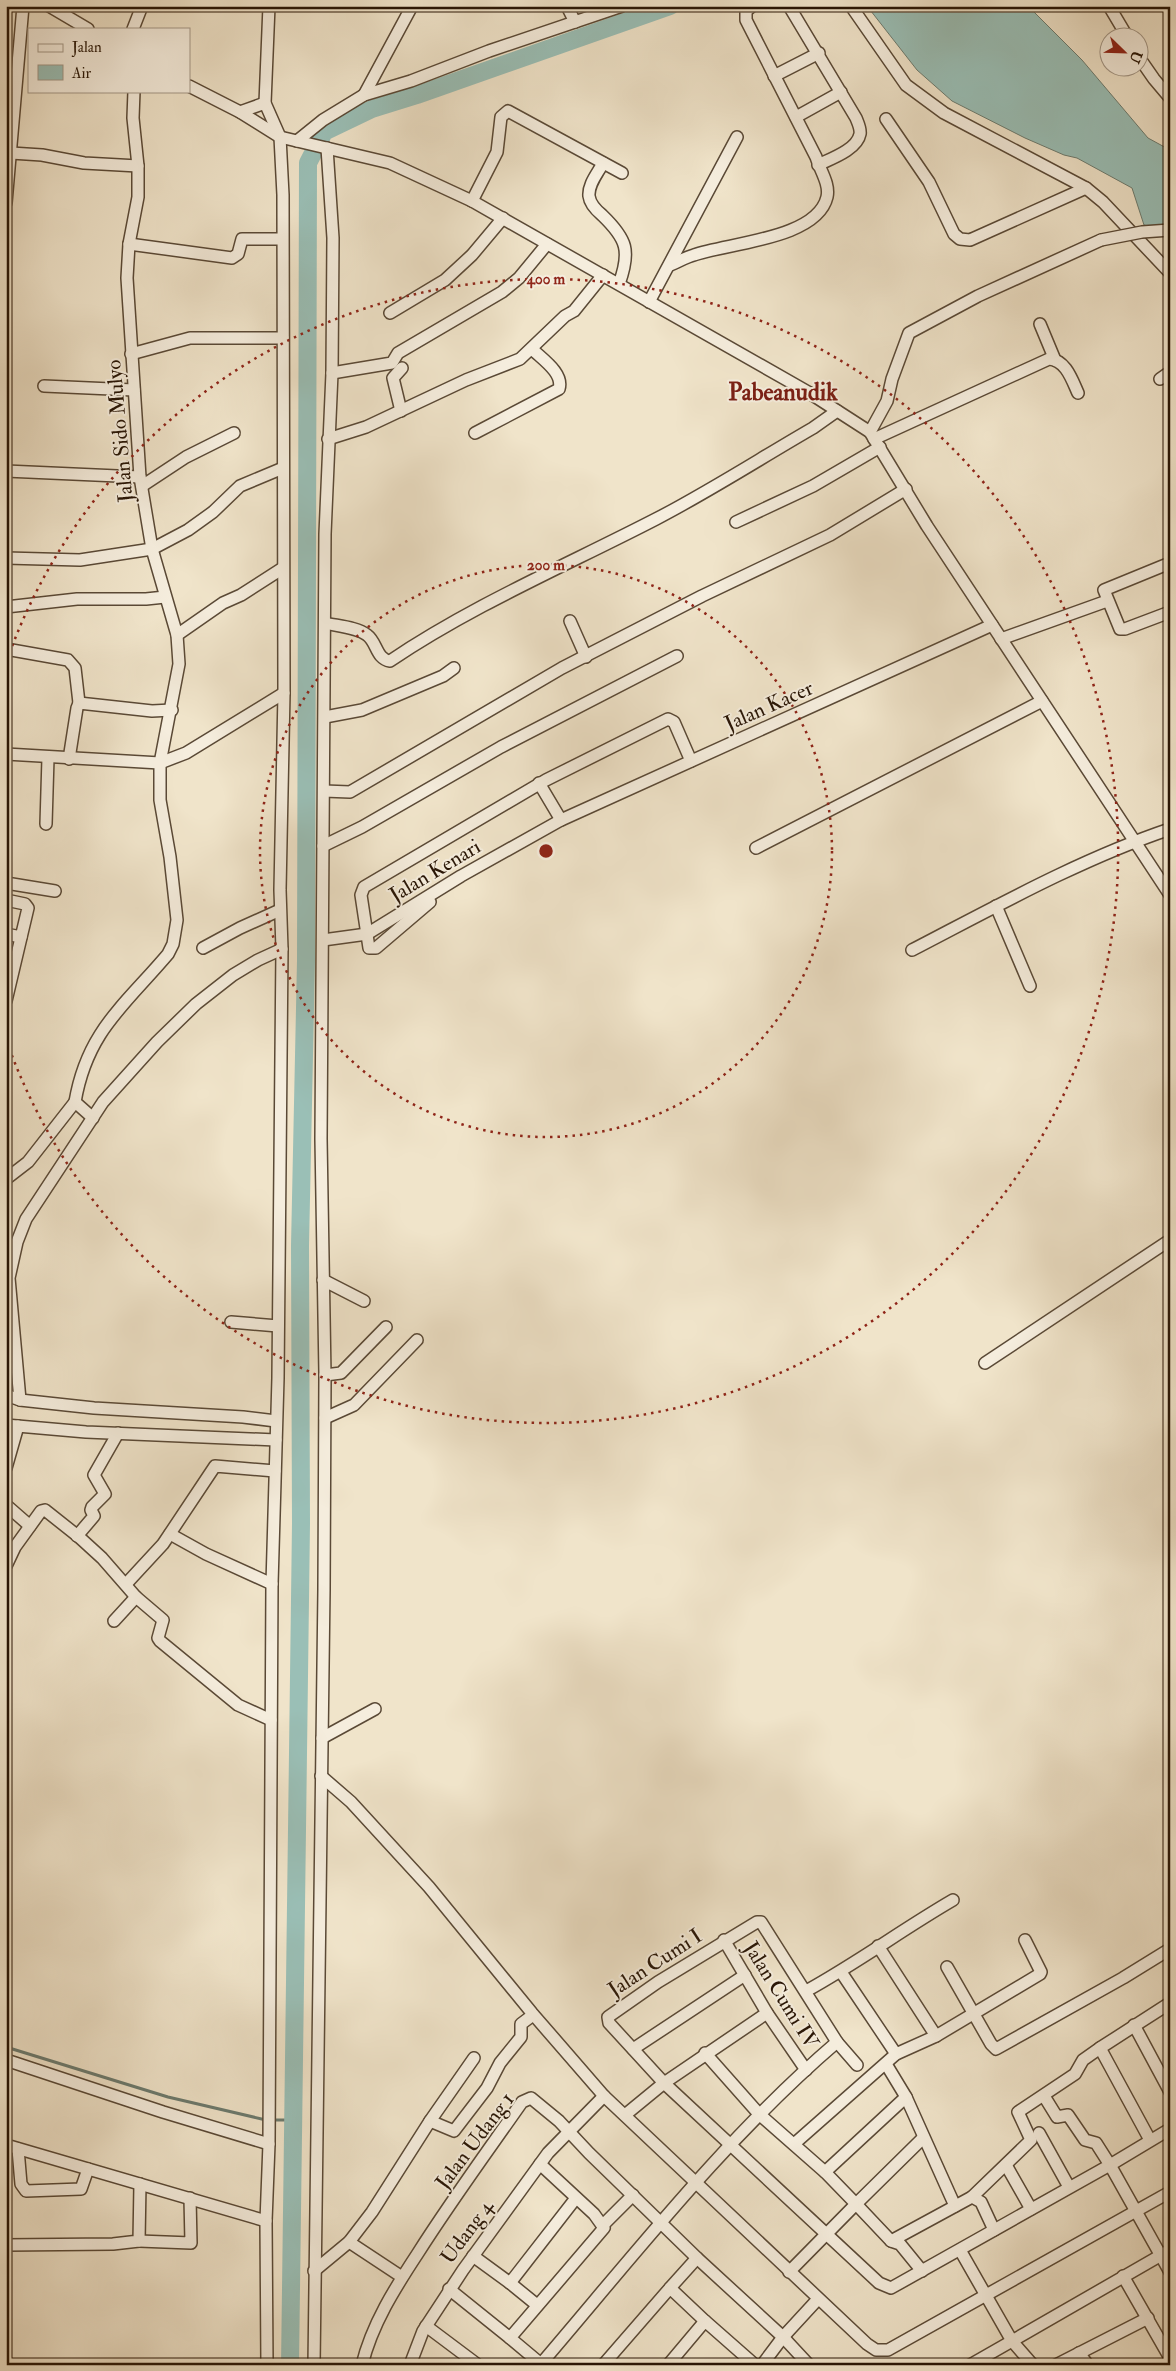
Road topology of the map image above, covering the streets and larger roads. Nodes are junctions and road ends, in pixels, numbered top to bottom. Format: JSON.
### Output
{"nodes":[{"id":1,"x":23,"y":6,"type":"edge"},
{"id":2,"x":49,"y":6,"type":"edge"},
{"id":3,"x":142,"y":6,"type":"edge"},
{"id":4,"x":269,"y":6,"type":"edge"},
{"id":5,"x":412,"y":6,"type":"edge"},
{"id":6,"x":567,"y":6,"type":"edge"},
{"id":7,"x":622,"y":6,"type":"edge"},
{"id":8,"x":752,"y":6,"type":"edge"},
{"id":9,"x":789,"y":6,"type":"edge"},
{"id":10,"x":850,"y":6,"type":"edge"},
{"id":11,"x":1109,"y":6,"type":"edge"},
{"id":12,"x":575,"y":22,"type":"junction"},
{"id":13,"x":86,"y":28,"type":"edge"},
{"id":14,"x":133,"y":28,"type":"edge"},
{"id":15,"x":1122,"y":28,"type":"edge"},
{"id":16,"x":819,"y":53,"type":"junction"},
{"id":17,"x":1148,"y":71,"type":"edge"},
{"id":18,"x":774,"y":76,"type":"junction"},
{"id":19,"x":11,"y":84,"type":"edge"},
{"id":20,"x":190,"y":87,"type":"edge"},
{"id":21,"x":134,"y":92,"type":"edge"},
{"id":22,"x":841,"y":92,"type":"junction"},
{"id":23,"x":364,"y":95,"type":"junction"},
{"id":24,"x":1170,"y":98,"type":"edge"},
{"id":25,"x":265,"y":103,"type":"junction"},
{"id":26,"x":240,"y":112,"type":"junction"},
{"id":27,"x":796,"y":117,"type":"junction"},
{"id":28,"x":886,"y":120,"type":"dead end"},
{"id":29,"x":280,"y":137,"type":"junction"},
{"id":30,"x":737,"y":137,"type":"dead end"},
{"id":31,"x":297,"y":141,"type":"junction"},
{"id":32,"x":10,"y":145,"type":"edge"},
{"id":33,"x":321,"y":146,"type":"junction"},
{"id":34,"x":602,"y":163,"type":"junction"},
{"id":35,"x":818,"y":165,"type":"junction"},
{"id":36,"x":138,"y":166,"type":"junction"},
{"id":37,"x":622,"y":173,"type":"dead end"},
{"id":38,"x":1086,"y":188,"type":"junction"},
{"id":39,"x":472,"y":201,"type":"junction"},
{"id":40,"x":6,"y":203,"type":"edge"},
{"id":41,"x":503,"y":218,"type":"junction"},
{"id":42,"x":1170,"y":230,"type":"edge"},
{"id":43,"x":282,"y":239,"type":"junction"},
{"id":44,"x":130,"y":244,"type":"junction"},
{"id":45,"x":547,"y":244,"type":"junction"},
{"id":46,"x":670,"y":265,"type":"junction"},
{"id":47,"x":1170,"y":273,"type":"edge"},
{"id":48,"x":603,"y":275,"type":"junction"},
{"id":49,"x":619,"y":284,"type":"junction"},
{"id":50,"x":649,"y":302,"type":"junction"},
{"id":51,"x":390,"y":313,"type":"dead end"},
{"id":52,"x":1040,"y":324,"type":"dead end"},
{"id":53,"x":283,"y":338,"type":"junction"},
{"id":54,"x":532,"y":349,"type":"junction"},
{"id":55,"x":131,"y":354,"type":"junction"},
{"id":56,"x":1055,"y":360,"type":"junction"},
{"id":57,"x":402,"y":368,"type":"dead end"},
{"id":58,"x":1170,"y":372,"type":"edge"},
{"id":59,"x":332,"y":373,"type":"junction"},
{"id":60,"x":1160,"y":379,"type":"dead end"},
{"id":61,"x":44,"y":386,"type":"dead end"},
{"id":62,"x":134,"y":390,"type":"junction"},
{"id":63,"x":1078,"y":393,"type":"dead end"},
{"id":64,"x":401,"y":411,"type":"junction"},
{"id":65,"x":837,"y":411,"type":"junction"},
{"id":66,"x":234,"y":434,"type":"dead end"},
{"id":67,"x":475,"y":434,"type":"dead end"},
{"id":68,"x":875,"y":439,"type":"junction"},
{"id":69,"x":328,"y":440,"type":"junction"},
{"id":70,"x":283,"y":468,"type":"junction"},
{"id":71,"x":6,"y":471,"type":"edge"},
{"id":72,"x":141,"y":482,"type":"junction"},
{"id":73,"x":906,"y":489,"type":"junction"},
{"id":74,"x":736,"y":522,"type":"dead end"},
{"id":75,"x":152,"y":549,"type":"junction"},
{"id":76,"x":6,"y":558,"type":"edge"},
{"id":77,"x":1170,"y":563,"type":"edge"},
{"id":78,"x":283,"y":568,"type":"junction"},
{"id":79,"x":165,"y":596,"type":"junction"},
{"id":80,"x":1107,"y":601,"type":"junction"},
{"id":81,"x":6,"y":607,"type":"edge"},
{"id":82,"x":1170,"y":612,"type":"edge"},
{"id":83,"x":570,"y":621,"type":"dead end"},
{"id":84,"x":324,"y":623,"type":"junction"},
{"id":85,"x":992,"y":625,"type":"junction"},
{"id":86,"x":177,"y":635,"type":"junction"},
{"id":87,"x":1001,"y":639,"type":"junction"},
{"id":88,"x":6,"y":649,"type":"edge"},
{"id":89,"x":677,"y":656,"type":"dead end"},
{"id":90,"x":586,"y":657,"type":"junction"},
{"id":91,"x":454,"y":668,"type":"dead end"},
{"id":92,"x":284,"y":694,"type":"junction"},
{"id":93,"x":1042,"y":701,"type":"junction"},
{"id":94,"x":79,"y":703,"type":"junction"},
{"id":95,"x":172,"y":710,"type":"junction"},
{"id":96,"x":325,"y":717,"type":"junction"},
{"id":97,"x":6,"y":754,"type":"edge"},
{"id":98,"x":48,"y":758,"type":"junction"},
{"id":99,"x":69,"y":759,"type":"junction"},
{"id":100,"x":691,"y":761,"type":"junction"},
{"id":101,"x":160,"y":763,"type":"junction"},
{"id":102,"x":539,"y":783,"type":"junction"},
{"id":103,"x":324,"y":791,"type":"junction"},
{"id":104,"x":560,"y":820,"type":"junction"},
{"id":105,"x":46,"y":824,"type":"dead end"},
{"id":106,"x":1170,"y":829,"type":"edge"},
{"id":107,"x":1135,"y":841,"type":"junction"},
{"id":108,"x":323,"y":846,"type":"junction"},
{"id":109,"x":756,"y":848,"type":"dead end"},
{"id":110,"x":461,"y":876,"type":"junction"},
{"id":111,"x":6,"y":883,"type":"edge"},
{"id":112,"x":55,"y":891,"type":"dead end"},
{"id":113,"x":1170,"y":895,"type":"edge"},
{"id":114,"x":6,"y":900,"type":"edge"},
{"id":115,"x":996,"y":906,"type":"junction"},
{"id":116,"x":280,"y":910,"type":"junction"},
{"id":117,"x":6,"y":934,"type":"edge"},
{"id":118,"x":367,"y":934,"type":"junction"},
{"id":119,"x":21,"y":937,"type":"junction"},
{"id":120,"x":323,"y":940,"type":"junction"},
{"id":121,"x":203,"y":948,"type":"dead end"},
{"id":122,"x":282,"y":949,"type":"junction"},
{"id":123,"x":912,"y":950,"type":"dead end"},
{"id":124,"x":11,"y":967,"type":"edge"},
{"id":125,"x":1030,"y":986,"type":"dead end"},
{"id":126,"x":6,"y":1001,"type":"edge"},
{"id":127,"x":75,"y":1102,"type":"junction"},
{"id":128,"x":93,"y":1118,"type":"junction"},
{"id":129,"x":6,"y":1179,"type":"edge"},
{"id":130,"x":1170,"y":1240,"type":"edge"},
{"id":131,"x":324,"y":1280,"type":"junction"},
{"id":132,"x":364,"y":1301,"type":"dead end"},
{"id":133,"x":231,"y":1322,"type":"dead end"},
{"id":134,"x":278,"y":1326,"type":"junction"},
{"id":135,"x":386,"y":1327,"type":"dead end"},
{"id":136,"x":417,"y":1340,"type":"dead end"},
{"id":137,"x":985,"y":1364,"type":"dead end"},
{"id":138,"x":325,"y":1375,"type":"junction"},
{"id":139,"x":6,"y":1395,"type":"edge"},
{"id":140,"x":20,"y":1400,"type":"junction"},
{"id":141,"x":325,"y":1418,"type":"junction"},
{"id":142,"x":12,"y":1426,"type":"edge"},
{"id":143,"x":276,"y":1430,"type":"junction"},
{"id":144,"x":118,"y":1433,"type":"junction"},
{"id":145,"x":6,"y":1468,"type":"edge"},
{"id":146,"x":274,"y":1471,"type":"junction"},
{"id":147,"x":6,"y":1504,"type":"edge"},
{"id":148,"x":30,"y":1526,"type":"junction"},
{"id":149,"x":170,"y":1534,"type":"junction"},
{"id":150,"x":78,"y":1536,"type":"junction"},
{"id":151,"x":6,"y":1566,"type":"edge"},
{"id":152,"x":126,"y":1584,"type":"junction"},
{"id":153,"x":272,"y":1584,"type":"junction"},
{"id":154,"x":136,"y":1598,"type":"junction"},
{"id":155,"x":114,"y":1621,"type":"dead end"},
{"id":156,"x":374,"y":1709,"type":"dead end"},
{"id":157,"x":271,"y":1720,"type":"junction"},
{"id":158,"x":322,"y":1738,"type":"junction"},
{"id":159,"x":322,"y":1776,"type":"junction"},
{"id":160,"x":953,"y":1900,"type":"dead end"},
{"id":161,"x":724,"y":1940,"type":"junction"},
{"id":162,"x":1025,"y":1940,"type":"dead end"},
{"id":163,"x":878,"y":1946,"type":"junction"},
{"id":164,"x":1170,"y":1949,"type":"edge"},
{"id":165,"x":947,"y":1967,"type":"dead end"},
{"id":166,"x":841,"y":1972,"type":"junction"},
{"id":167,"x":744,"y":1975,"type":"junction"},
{"id":168,"x":806,"y":1991,"type":"junction"},
{"id":169,"x":1170,"y":2004,"type":"edge"},
{"id":170,"x":767,"y":2013,"type":"junction"},
{"id":171,"x":972,"y":2013,"type":"junction"},
{"id":172,"x":534,"y":2015,"type":"junction"},
{"id":173,"x":1134,"y":2025,"type":"junction"},
{"id":174,"x":936,"y":2036,"type":"junction"},
{"id":175,"x":837,"y":2042,"type":"junction"},
{"id":176,"x":1100,"y":2048,"type":"junction"},
{"id":177,"x":633,"y":2050,"type":"junction"},
{"id":178,"x":705,"y":2053,"type":"junction"},
{"id":179,"x":896,"y":2054,"type":"junction"},
{"id":180,"x":474,"y":2058,"type":"dead end"},
{"id":181,"x":6,"y":2060,"type":"edge"},
{"id":182,"x":886,"y":2064,"type":"junction"},
{"id":183,"x":857,"y":2066,"type":"dead end"},
{"id":184,"x":806,"y":2070,"type":"junction"},
{"id":185,"x":664,"y":2083,"type":"junction"},
{"id":186,"x":1170,"y":2092,"type":"edge"},
{"id":187,"x":604,"y":2096,"type":"junction"},
{"id":188,"x":1044,"y":2096,"type":"junction"},
{"id":189,"x":906,"y":2097,"type":"junction"},
{"id":190,"x":759,"y":2114,"type":"junction"},
{"id":191,"x":625,"y":2116,"type":"junction"},
{"id":192,"x":430,"y":2121,"type":"junction"},
{"id":193,"x":1170,"y":2129,"type":"edge"},
{"id":194,"x":569,"y":2132,"type":"junction"},
{"id":195,"x":1038,"y":2132,"type":"junction"},
{"id":196,"x":923,"y":2138,"type":"junction"},
{"id":197,"x":1150,"y":2140,"type":"junction"},
{"id":198,"x":269,"y":2144,"type":"junction"},
{"id":199,"x":794,"y":2144,"type":"junction"},
{"id":200,"x":6,"y":2145,"type":"edge"},
{"id":201,"x":731,"y":2145,"type":"junction"},
{"id":202,"x":18,"y":2148,"type":"junction"},
{"id":203,"x":540,"y":2164,"type":"junction"},
{"id":204,"x":1006,"y":2165,"type":"junction"},
{"id":205,"x":1110,"y":2166,"type":"junction"},
{"id":206,"x":88,"y":2169,"type":"junction"},
{"id":207,"x":825,"y":2172,"type":"junction"},
{"id":208,"x":698,"y":2183,"type":"junction"},
{"id":209,"x":140,"y":2184,"type":"junction"},
{"id":210,"x":1068,"y":2187,"type":"junction"},
{"id":211,"x":1170,"y":2192,"type":"edge"},
{"id":212,"x":633,"y":2195,"type":"junction"},
{"id":213,"x":972,"y":2197,"type":"junction"},
{"id":214,"x":190,"y":2198,"type":"junction"},
{"id":215,"x":576,"y":2198,"type":"junction"},
{"id":216,"x":856,"y":2204,"type":"junction"},
{"id":217,"x":955,"y":2206,"type":"junction"},
{"id":218,"x":1031,"y":2209,"type":"junction"},
{"id":219,"x":1136,"y":2212,"type":"junction"},
{"id":220,"x":266,"y":2221,"type":"junction"},
{"id":221,"x":661,"y":2223,"type":"junction"},
{"id":222,"x":603,"y":2225,"type":"junction"},
{"id":223,"x":994,"y":2230,"type":"junction"},
{"id":224,"x":826,"y":2234,"type":"junction"},
{"id":225,"x":139,"y":2241,"type":"junction"},
{"id":226,"x":891,"y":2241,"type":"junction"},
{"id":227,"x":349,"y":2242,"type":"junction"},
{"id":228,"x":6,"y":2244,"type":"edge"},
{"id":229,"x":960,"y":2250,"type":"junction"},
{"id":230,"x":1165,"y":2253,"type":"edge"},
{"id":231,"x":473,"y":2256,"type":"junction"},
{"id":232,"x":697,"y":2258,"type":"junction"},
{"id":233,"x":314,"y":2271,"type":"junction"},
{"id":234,"x":922,"y":2271,"type":"junction"},
{"id":235,"x":789,"y":2272,"type":"junction"},
{"id":236,"x":1170,"y":2272,"type":"edge"},
{"id":237,"x":1123,"y":2276,"type":"junction"},
{"id":238,"x":402,"y":2277,"type":"junction"},
{"id":239,"x":510,"y":2282,"type":"junction"},
{"id":240,"x":670,"y":2288,"type":"junction"},
{"id":241,"x":449,"y":2289,"type":"junction"},
{"id":242,"x":986,"y":2295,"type":"junction"},
{"id":243,"x":818,"y":2299,"type":"junction"},
{"id":244,"x":537,"y":2305,"type":"junction"},
{"id":245,"x":1148,"y":2318,"type":"junction"},
{"id":246,"x":705,"y":2321,"type":"junction"},
{"id":247,"x":426,"y":2326,"type":"junction"},
{"id":248,"x":782,"y":2337,"type":"junction"},
{"id":249,"x":510,"y":2338,"type":"junction"},
{"id":250,"x":1012,"y":2340,"type":"junction"},
{"id":251,"x":1079,"y":2353,"type":"junction"},
{"id":252,"x":1170,"y":2358,"type":"edge"},
{"id":253,"x":975,"y":2363,"type":"edge"},
{"id":254,"x":541,"y":2364,"type":"edge"},
{"id":255,"x":267,"y":2365,"type":"edge"},
{"id":256,"x":314,"y":2365,"type":"edge"},
{"id":257,"x":362,"y":2365,"type":"edge"},
{"id":258,"x":410,"y":2365,"type":"edge"},
{"id":259,"x":478,"y":2365,"type":"edge"},
{"id":260,"x":603,"y":2365,"type":"edge"},
{"id":261,"x":668,"y":2365,"type":"edge"},
{"id":262,"x":755,"y":2365,"type":"edge"},
{"id":263,"x":762,"y":2365,"type":"edge"},
{"id":264,"x":808,"y":2365,"type":"edge"},
{"id":265,"x":1032,"y":2365,"type":"edge"},
{"id":266,"x":1056,"y":2365,"type":"edge"},
{"id":267,"x":1088,"y":2365,"type":"edge"}],
"edges":[{"from":1,"to":19,"type":"street"},
{"from":2,"to":13,"type":"street"},
{"from":3,"to":14,"type":"street"},
{"from":4,"to":25,"type":"street"},
{"from":5,"to":23,"type":"street"},
{"from":6,"to":12,"type":"street"},
{"from":7,"to":12,"type":"street"},
{"from":8,"to":18,"type":"street"},
{"from":9,"to":16,"type":"street"},
{"from":10,"to":38,"type":"street"},
{"from":11,"to":15,"type":"street"},
{"from":12,"to":23,"type":"street"},
{"from":16,"to":18,"type":"street"},
{"from":16,"to":22,"type":"street"},
{"from":17,"to":24,"type":"street"},
{"from":18,"to":27,"type":"street"},
{"from":19,"to":32,"type":"street"},
{"from":20,"to":26,"type":"street"},
{"from":21,"to":36,"type":"street","name":"Jalan Sido Mulyo"},
{"from":22,"to":27,"type":"street"},
{"from":22,"to":35,"type":"street"},
{"from":23,"to":31,"type":"street"},
{"from":25,"to":26,"type":"street"},
{"from":25,"to":29,"type":"street"},
{"from":26,"to":29,"type":"street"},
{"from":27,"to":35,"type":"street"},
{"from":28,"to":38,"type":"street"},
{"from":29,"to":31,"type":"street"},
{"from":29,"to":43,"type":"street"},
{"from":30,"to":46,"type":"street"},
{"from":31,"to":33,"type":"street"},
{"from":32,"to":36,"type":"street"},
{"from":32,"to":40,"type":"street"},
{"from":33,"to":39,"type":"street"},
{"from":33,"to":59,"type":"street"},
{"from":34,"to":37,"type":"street"},
{"from":34,"to":39,"type":"street"},
{"from":34,"to":49,"type":"street"},
{"from":35,"to":46,"type":"street"},
{"from":36,"to":44,"type":"street","name":"Jalan Sido Mulyo"},
{"from":38,"to":47,"type":"street"},
{"from":39,"to":41,"type":"street"},
{"from":41,"to":45,"type":"street"},
{"from":41,"to":51,"type":"street"},
{"from":42,"to":68,"type":"street","bridge":true},
{"from":43,"to":44,"type":"street"},
{"from":43,"to":53,"type":"street"},
{"from":44,"to":55,"type":"street","name":"Jalan Sido Mulyo"},
{"from":45,"to":48,"type":"street"},
{"from":45,"to":59,"type":"street"},
{"from":46,"to":50,"type":"street"},
{"from":48,"to":49,"type":"street"},
{"from":48,"to":54,"type":"street"},
{"from":49,"to":50,"type":"street"},
{"from":50,"to":65,"type":"street"},
{"from":52,"to":56,"type":"street"},
{"from":53,"to":55,"type":"street"},
{"from":53,"to":70,"type":"street"},
{"from":54,"to":64,"type":"street"},
{"from":54,"to":67,"type":"street"},
{"from":55,"to":62,"type":"street","name":"Jalan Sido Mulyo"},
{"from":56,"to":63,"type":"street"},
{"from":56,"to":68,"type":"street"},
{"from":57,"to":64,"type":"street"},
{"from":58,"to":60,"type":"street"},
{"from":59,"to":69,"type":"street"},
{"from":61,"to":62,"type":"street"},
{"from":62,"to":72,"type":"street","name":"Jalan Sido Mulyo"},
{"from":64,"to":69,"type":"street"},
{"from":65,"to":68,"type":"street"},
{"from":65,"to":84,"type":"street"},
{"from":66,"to":72,"type":"street"},
{"from":68,"to":73,"type":"street"},
{"from":68,"to":74,"type":"street"},
{"from":69,"to":84,"type":"street"},
{"from":70,"to":75,"type":"street"},
{"from":70,"to":78,"type":"street"},
{"from":71,"to":72,"type":"street"},
{"from":72,"to":75,"type":"street","name":"Jalan Sido Mulyo"},
{"from":73,"to":85,"type":"street"},
{"from":73,"to":90,"type":"street"},
{"from":75,"to":76,"type":"street"},
{"from":75,"to":79,"type":"street","name":"Jalan Sido Mulyo"},
{"from":77,"to":80,"type":"street"},
{"from":78,"to":86,"type":"street"},
{"from":78,"to":92,"type":"street"},
{"from":79,"to":81,"type":"street"},
{"from":79,"to":86,"type":"street","name":"Jalan Sido Mulyo"},
{"from":80,"to":82,"type":"street"},
{"from":80,"to":87,"type":"street"},
{"from":83,"to":90,"type":"street"},
{"from":84,"to":96,"type":"street"},
{"from":85,"to":87,"type":"street"},
{"from":85,"to":100,"type":"street","name":"Jalan Kacer"},
{"from":86,"to":95,"type":"street","name":"Jalan Sido Mulyo"},
{"from":87,"to":93,"type":"street"},
{"from":88,"to":94,"type":"street"},
{"from":89,"to":108,"type":"street"},
{"from":90,"to":103,"type":"street"},
{"from":91,"to":96,"type":"street"},
{"from":92,"to":101,"type":"street"},
{"from":92,"to":116,"type":"street"},
{"from":93,"to":107,"type":"street"},
{"from":93,"to":109,"type":"street"},
{"from":94,"to":95,"type":"street"},
{"from":94,"to":99,"type":"street"},
{"from":95,"to":101,"type":"street","name":"Jalan Sido Mulyo"},
{"from":96,"to":103,"type":"street"},
{"from":97,"to":98,"type":"street"},
{"from":98,"to":99,"type":"street"},
{"from":98,"to":105,"type":"street"},
{"from":99,"to":101,"type":"street"},
{"from":100,"to":102,"type":"street"},
{"from":100,"to":104,"type":"street","name":"Jalan Kacer"},
{"from":101,"to":127,"type":"street","name":"Jalan Sido Mulyo"},
{"from":102,"to":104,"type":"street"},
{"from":102,"to":118,"type":"street"},
{"from":103,"to":108,"type":"street"},
{"from":104,"to":110,"type":"street","name":"Jalan Kenari"},
{"from":106,"to":107,"type":"street"},
{"from":107,"to":113,"type":"street"},
{"from":107,"to":115,"type":"street"},
{"from":108,"to":120,"type":"street"},
{"from":110,"to":118,"type":"street","name":"Jalan Kenari"},
{"from":110,"to":118,"type":"street"},
{"from":111,"to":112,"type":"street"},
{"from":114,"to":119,"type":"street"},
{"from":115,"to":123,"type":"street"},
{"from":115,"to":125,"type":"street"},
{"from":116,"to":121,"type":"street"},
{"from":116,"to":122,"type":"street"},
{"from":117,"to":119,"type":"street"},
{"from":118,"to":120,"type":"street","name":"Jalan Kenari"},
{"from":119,"to":124,"type":"street"},
{"from":120,"to":131,"type":"street"},
{"from":122,"to":128,"type":"street"},
{"from":122,"to":134,"type":"street"},
{"from":124,"to":126,"type":"street"},
{"from":127,"to":128,"type":"street"},
{"from":127,"to":129,"type":"street"},
{"from":128,"to":140,"type":"street"},
{"from":130,"to":137,"type":"street"},
{"from":131,"to":132,"type":"street"},
{"from":131,"to":138,"type":"street"},
{"from":133,"to":134,"type":"street"},
{"from":134,"to":143,"type":"street"},
{"from":135,"to":138,"type":"street"},
{"from":136,"to":141,"type":"street"},
{"from":138,"to":141,"type":"street"},
{"from":139,"to":140,"type":"street"},
{"from":140,"to":143,"type":"street"},
{"from":141,"to":158,"type":"street"},
{"from":142,"to":144,"type":"street"},
{"from":142,"to":145,"type":"street"},
{"from":143,"to":144,"type":"street"},
{"from":143,"to":146,"type":"street"},
{"from":144,"to":150,"type":"street"},
{"from":146,"to":149,"type":"street"},
{"from":146,"to":153,"type":"street"},
{"from":147,"to":148,"type":"street"},
{"from":148,"to":150,"type":"street"},
{"from":148,"to":151,"type":"street"},
{"from":149,"to":152,"type":"street"},
{"from":149,"to":153,"type":"street"},
{"from":150,"to":152,"type":"street"},
{"from":152,"to":154,"type":"street"},
{"from":153,"to":157,"type":"street"},
{"from":154,"to":155,"type":"street"},
{"from":154,"to":157,"type":"street"},
{"from":156,"to":158,"type":"street"},
{"from":157,"to":198,"type":"street"},
{"from":158,"to":159,"type":"street"},
{"from":159,"to":172,"type":"street"},
{"from":159,"to":233,"type":"street"},
{"from":160,"to":163,"type":"street"},
{"from":161,"to":167,"type":"street","name":"Jalan Cumi IV"},
{"from":161,"to":168,"type":"street","name":"Jalan Cumi I"},
{"from":161,"to":177,"type":"street","name":"Jalan Cumi I"},
{"from":162,"to":171,"type":"street"},
{"from":163,"to":166,"type":"street"},
{"from":163,"to":174,"type":"street"},
{"from":164,"to":171,"type":"street"},
{"from":165,"to":171,"type":"street"},
{"from":166,"to":168,"type":"street"},
{"from":166,"to":179,"type":"street"},
{"from":167,"to":170,"type":"street","name":"Jalan Cumi IV"},
{"from":167,"to":177,"type":"street"},
{"from":168,"to":175,"type":"street"},
{"from":169,"to":173,"type":"street"},
{"from":170,"to":178,"type":"street"},
{"from":170,"to":184,"type":"street","name":"Jalan Cumi IV"},
{"from":171,"to":174,"type":"street"},
{"from":172,"to":187,"type":"street"},
{"from":172,"to":192,"type":"street"},
{"from":173,"to":176,"type":"street"},
{"from":173,"to":186,"type":"street"},
{"from":174,"to":179,"type":"street"},
{"from":175,"to":183,"type":"street"},
{"from":175,"to":184,"type":"street"},
{"from":176,"to":188,"type":"street"},
{"from":176,"to":197,"type":"street"},
{"from":177,"to":185,"type":"street"},
{"from":178,"to":185,"type":"street"},
{"from":178,"to":190,"type":"street"},
{"from":179,"to":182,"type":"street"},
{"from":180,"to":192,"type":"street"},
{"from":181,"to":198,"type":"street"},
{"from":182,"to":189,"type":"street"},
{"from":182,"to":199,"type":"street"},
{"from":184,"to":190,"type":"street"},
{"from":185,"to":191,"type":"street"},
{"from":185,"to":201,"type":"street"},
{"from":187,"to":191,"type":"street"},
{"from":187,"to":194,"type":"street","name":"Udang 4"},
{"from":188,"to":195,"type":"street"},
{"from":188,"to":205,"type":"street"},
{"from":189,"to":196,"type":"street"},
{"from":189,"to":207,"type":"street"},
{"from":190,"to":199,"type":"street"},
{"from":190,"to":201,"type":"street"},
{"from":191,"to":208,"type":"street"},
{"from":192,"to":227,"type":"street"},
{"from":193,"to":197,"type":"street"},
{"from":194,"to":203,"type":"street","name":"Udang 4"},
{"from":194,"to":212,"type":"street","name":"Jalan Udang 1"},
{"from":194,"to":238,"type":"street","name":"Jalan Udang 1"},
{"from":195,"to":204,"type":"street"},
{"from":195,"to":210,"type":"street"},
{"from":196,"to":216,"type":"street"},
{"from":196,"to":217,"type":"street"},
{"from":197,"to":205,"type":"street"},
{"from":198,"to":220,"type":"street"},
{"from":199,"to":207,"type":"street"},
{"from":200,"to":202,"type":"street"},
{"from":201,"to":208,"type":"street"},
{"from":201,"to":224,"type":"street"},
{"from":202,"to":206,"type":"street"},
{"from":202,"to":206,"type":"street"},
{"from":203,"to":215,"type":"street"},
{"from":203,"to":231,"type":"street","name":"Udang 4"},
{"from":204,"to":213,"type":"street"},
{"from":204,"to":218,"type":"street"},
{"from":205,"to":210,"type":"street"},
{"from":205,"to":219,"type":"street"},
{"from":206,"to":209,"type":"street"},
{"from":207,"to":216,"type":"street"},
{"from":208,"to":221,"type":"street"},
{"from":208,"to":235,"type":"street"},
{"from":209,"to":214,"type":"street"},
{"from":209,"to":225,"type":"street"},
{"from":210,"to":218,"type":"street"},
{"from":211,"to":219,"type":"street"},
{"from":212,"to":221,"type":"street","name":"Jalan Udang 1"},
{"from":212,"to":222,"type":"street"},
{"from":213,"to":217,"type":"street"},
{"from":213,"to":223,"type":"street"},
{"from":214,"to":220,"type":"street"},
{"from":214,"to":225,"type":"street"},
{"from":215,"to":222,"type":"street"},
{"from":215,"to":239,"type":"street"},
{"from":216,"to":224,"type":"street"},
{"from":216,"to":226,"type":"street"},
{"from":217,"to":226,"type":"street"},
{"from":218,"to":223,"type":"street"},
{"from":219,"to":230,"type":"street"},
{"from":219,"to":242,"type":"street"},
{"from":220,"to":255,"type":"street"},
{"from":221,"to":232,"type":"street","name":"Jalan Udang 1"},
{"from":221,"to":254,"type":"street"},
{"from":222,"to":244,"type":"street"},
{"from":223,"to":229,"type":"street"},
{"from":224,"to":234,"type":"street"},
{"from":224,"to":235,"type":"street"},
{"from":225,"to":228,"type":"street"},
{"from":226,"to":234,"type":"street"},
{"from":227,"to":233,"type":"street"},
{"from":227,"to":238,"type":"street"},
{"from":229,"to":234,"type":"street"},
{"from":229,"to":242,"type":"street"},
{"from":230,"to":236,"type":"street"},
{"from":230,"to":237,"type":"street"},
{"from":231,"to":239,"type":"street"},
{"from":231,"to":241,"type":"street","name":"Udang 4"},
{"from":232,"to":240,"type":"street"},
{"from":232,"to":248,"type":"street","name":"Jalan Udang 1"},
{"from":233,"to":256,"type":"street"},
{"from":235,"to":243,"type":"street"},
{"from":237,"to":245,"type":"street"},
{"from":237,"to":250,"type":"street"},
{"from":238,"to":257,"type":"street","name":"Jalan Udang 1"},
{"from":239,"to":244,"type":"street"},
{"from":240,"to":246,"type":"street"},
{"from":240,"to":260,"type":"street"},
{"from":241,"to":247,"type":"street","name":"Udang 4"},
{"from":241,"to":249,"type":"street"},
{"from":242,"to":243,"type":"street"},
{"from":242,"to":250,"type":"street"},
{"from":243,"to":248,"type":"street"},
{"from":244,"to":249,"type":"street"},
{"from":245,"to":251,"type":"street"},
{"from":245,"to":252,"type":"street"},
{"from":246,"to":261,"type":"street"},
{"from":246,"to":262,"type":"street"},
{"from":247,"to":258,"type":"street","name":"Udang 4"},
{"from":247,"to":259,"type":"street"},
{"from":248,"to":263,"type":"street"},
{"from":248,"to":264,"type":"street","name":"Jalan Udang 1"},
{"from":249,"to":254,"type":"street"},
{"from":250,"to":253,"type":"street"},
{"from":250,"to":265,"type":"street"},
{"from":251,"to":266,"type":"street"},
{"from":251,"to":267,"type":"street"}]}
